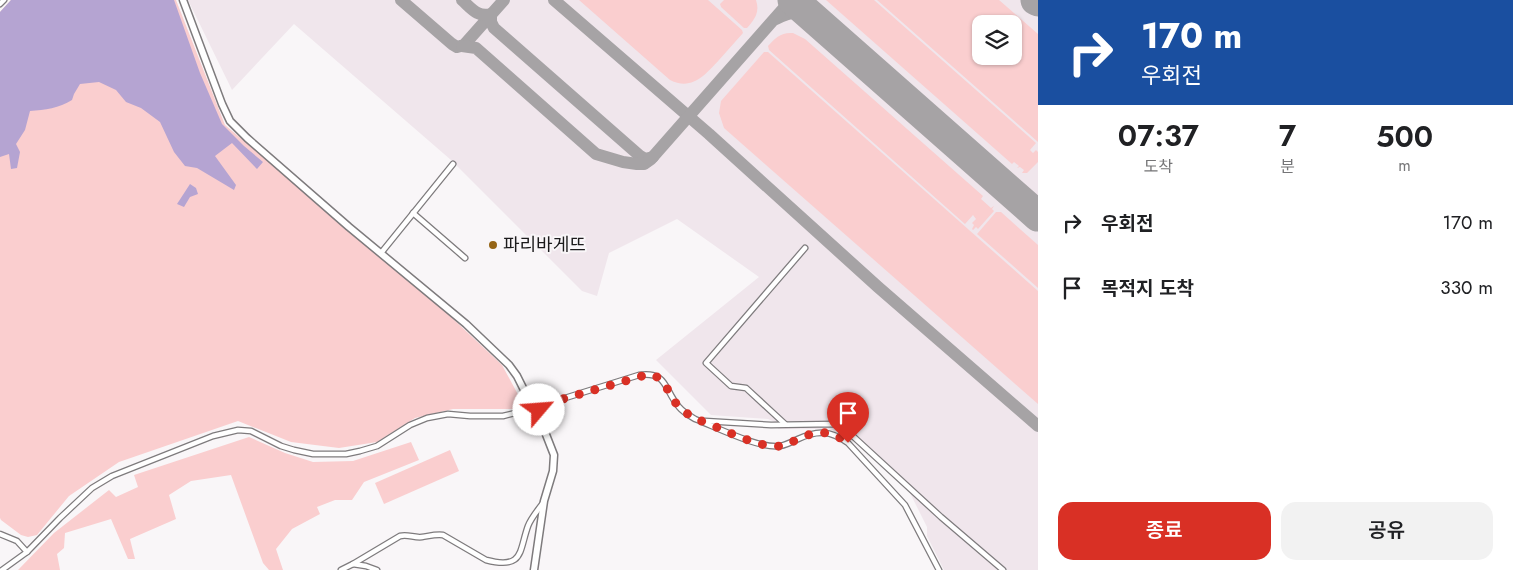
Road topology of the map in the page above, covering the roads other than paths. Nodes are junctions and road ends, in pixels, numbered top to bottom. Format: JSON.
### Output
{"nodes":[{"id":1,"x":4,"y":0,"type":"edge"},
{"id":2,"x":183,"y":0,"type":"edge"},
{"id":3,"x":0,"y":4,"type":"edge"},
{"id":4,"x":453,"y":164,"type":"dead end"},
{"id":5,"x":413,"y":213,"type":"junction"},
{"id":6,"x":805,"y":248,"type":"dead end"},
{"id":7,"x":381,"y":253,"type":"junction"},
{"id":8,"x":465,"y":258,"type":"dead end"},
{"id":9,"x":529,"y":400,"type":"junction"},
{"id":10,"x":538,"y":404,"type":"junction"},
{"id":11,"x":523,"y":411,"type":"junction"},
{"id":12,"x":534,"y":416,"type":"junction"},
{"id":13,"x":702,"y":421,"type":"junction"},
{"id":14,"x":785,"y":424,"type":"junction"},
{"id":15,"x":544,"y":501,"type":"junction"},
{"id":16,"x":0,"y":534,"type":"edge"},
{"id":17,"x":27,"y":552,"type":"junction"},
{"id":18,"x":354,"y":564,"type":"junction"},
{"id":19,"x":2,"y":570,"type":"edge"},
{"id":20,"x":341,"y":570,"type":"edge"},
{"id":21,"x":377,"y":570,"type":"edge"},
{"id":22,"x":534,"y":570,"type":"edge"},
{"id":23,"x":939,"y":570,"type":"edge"},
{"id":24,"x":1003,"y":570,"type":"edge"}],
"edges":[{"from":1,"to":3,"type":"street"},
{"from":2,"to":7,"type":"street"},
{"from":4,"to":5,"type":"street"},
{"from":5,"to":7,"type":"street"},
{"from":5,"to":8,"type":"street"},
{"from":6,"to":14,"type":"street"},
{"from":7,"to":9,"type":"street"},
{"from":9,"to":10,"type":"street"},
{"from":9,"to":11,"type":"street"},
{"from":10,"to":12,"type":"street"},
{"from":10,"to":13,"type":"street"},
{"from":11,"to":12,"type":"street"},
{"from":11,"to":17,"type":"street"},
{"from":12,"to":15,"type":"street"},
{"from":13,"to":14,"type":"street"},
{"from":13,"to":23,"type":"street"},
{"from":14,"to":24,"type":"street"},
{"from":15,"to":18,"type":"street"},
{"from":15,"to":22,"type":"street"},
{"from":16,"to":17,"type":"street"},
{"from":17,"to":19,"type":"street"},
{"from":18,"to":20,"type":"street"},
{"from":18,"to":21,"type":"street"}]}
